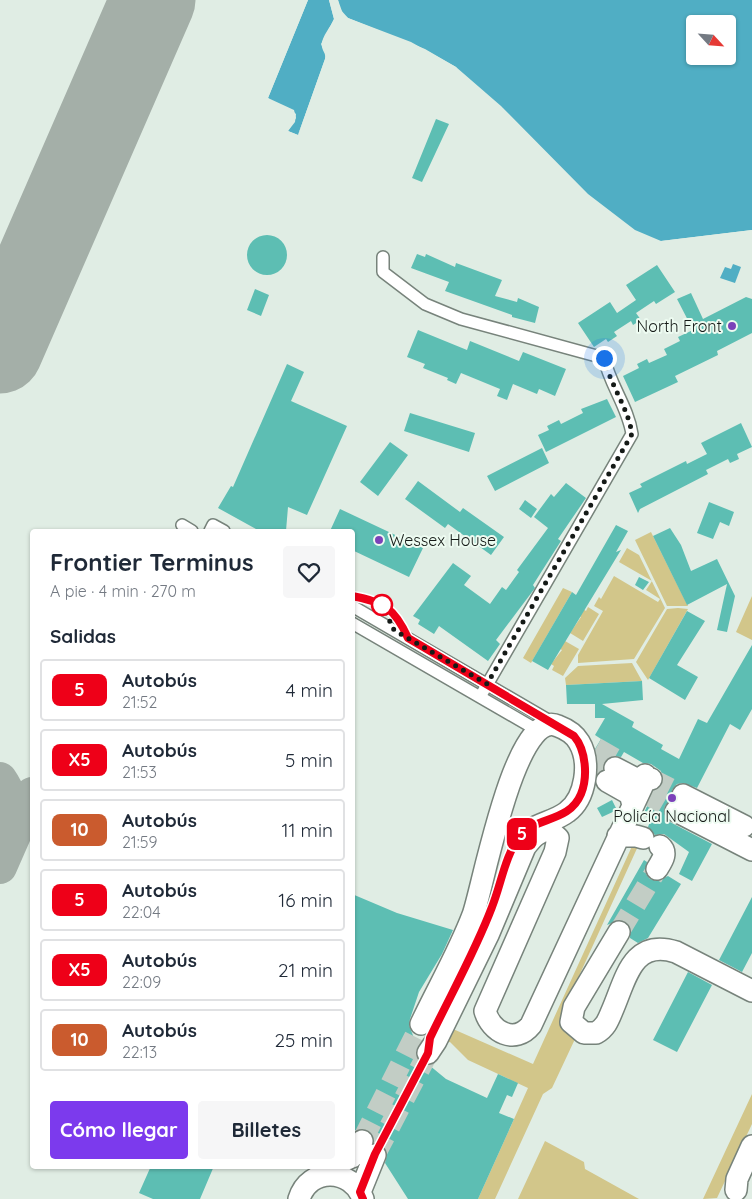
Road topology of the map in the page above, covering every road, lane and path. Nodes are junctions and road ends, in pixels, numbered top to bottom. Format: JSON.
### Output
{"nodes":[{"id":1,"x":383,"y":257,"type":"dead end"},
{"id":2,"x":182,"y":525,"type":"dead end"},
{"id":3,"x":189,"y":529,"type":"edge"},
{"id":4,"x":211,"y":529,"type":"edge"},
{"id":5,"x":220,"y":529,"type":"edge"},
{"id":6,"x":355,"y":608,"type":"edge"},
{"id":7,"x":355,"y":626,"type":"edge"},
{"id":8,"x":487,"y":684,"type":"junction"},
{"id":9,"x":480,"y":697,"type":"junction"},
{"id":10,"x":588,"y":757,"type":"junction"},
{"id":11,"x":643,"y":788,"type":"junction"},
{"id":12,"x":744,"y":826,"type":"dead end"},
{"id":13,"x":618,"y":836,"type":"junction"},
{"id":14,"x":752,"y":850,"type":"edge"},
{"id":15,"x":657,"y":869,"type":"tunnel mouth"},
{"id":16,"x":619,"y":932,"type":"tunnel mouth"},
{"id":17,"x":752,"y":991,"type":"edge"},
{"id":18,"x":421,"y":1024,"type":"tunnel mouth"},
{"id":19,"x":752,"y":1146,"type":"edge"},
{"id":20,"x":363,"y":1151,"type":"tunnel mouth"},
{"id":21,"x":338,"y":1170,"type":"edge"},
{"id":22,"x":736,"y":1190,"type":"dead end"},
{"id":23,"x":362,"y":1195,"type":"edge"},
{"id":24,"x":299,"y":1199,"type":"edge"}],
"edges":[{"from":1,"to":8,"type":"street"},
{"from":2,"to":3,"type":"street"},
{"from":4,"to":5,"type":"street"},
{"from":6,"to":8,"type":"street"},
{"from":7,"to":9,"type":"street"},
{"from":8,"to":9,"type":"street"},
{"from":8,"to":10,"type":"street"},
{"from":9,"to":10,"type":"street"},
{"from":10,"to":11,"type":"highway"},
{"from":10,"to":11,"type":"highway"},
{"from":10,"to":13,"type":"highway"},
{"from":10,"to":18,"type":"highway"},
{"from":11,"to":13,"type":"highway"},
{"from":12,"to":14,"type":"highway"},
{"from":13,"to":15,"type":"highway"},
{"from":16,"to":17,"type":"highway"},
{"from":19,"to":22,"type":"highway"},
{"from":20,"to":23,"type":"highway"},
{"from":21,"to":23,"type":"highway"},
{"from":21,"to":24,"type":"highway"}]}
